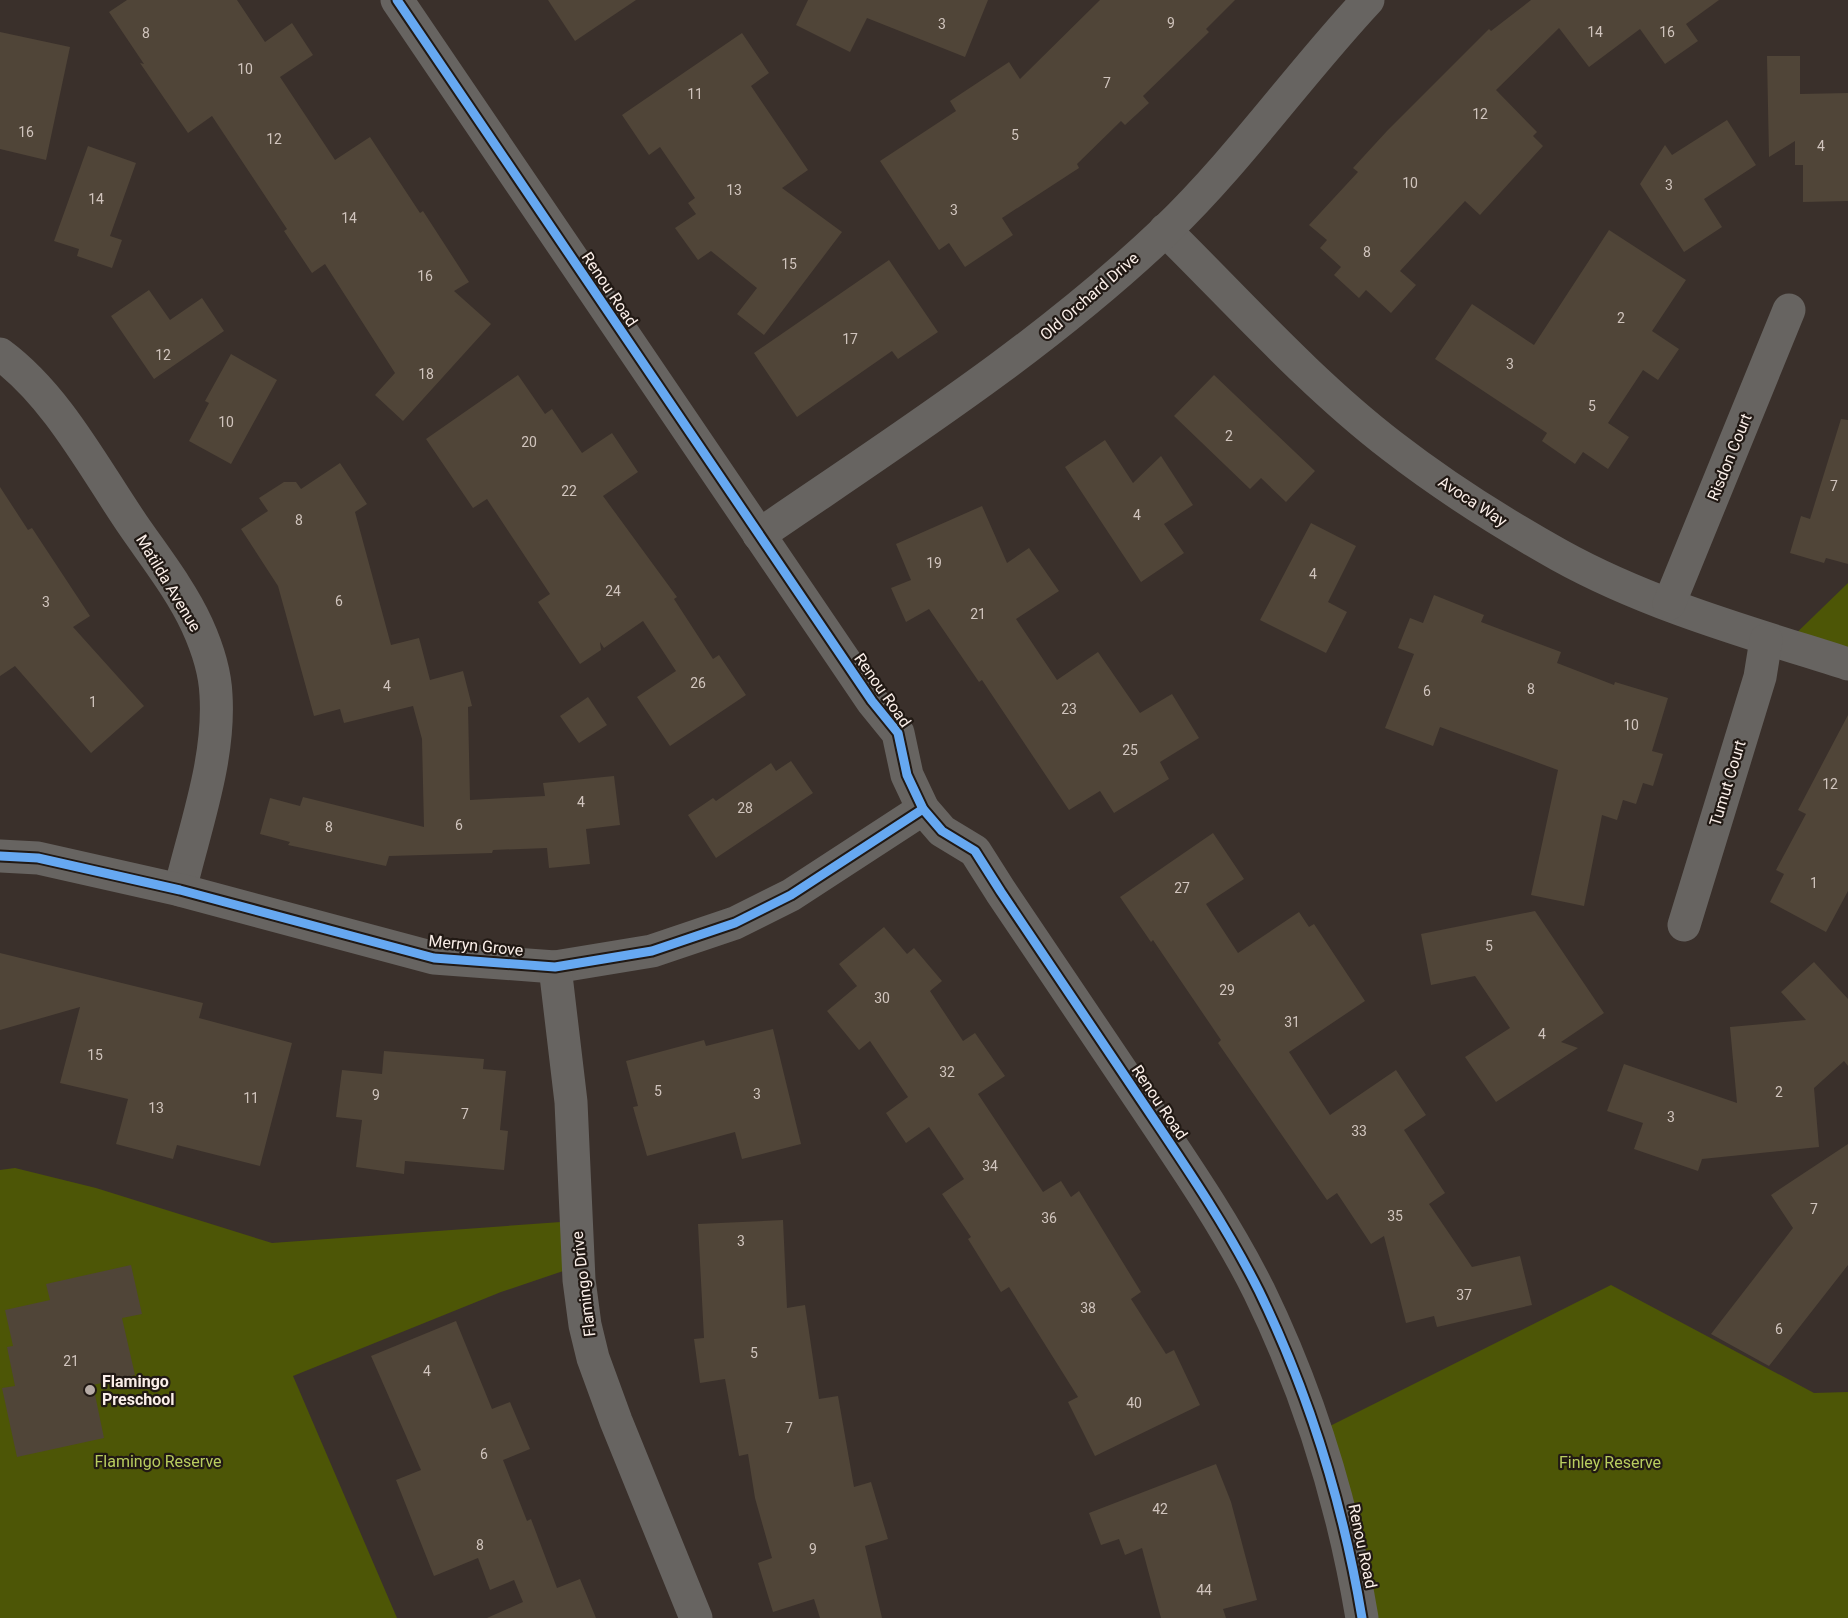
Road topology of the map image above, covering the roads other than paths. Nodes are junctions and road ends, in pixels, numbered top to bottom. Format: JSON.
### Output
{"nodes":[{"id":1,"x":397,"y":0,"type":"edge"},
{"id":2,"x":1368,"y":0,"type":"edge"},
{"id":3,"x":1166,"y":230,"type":"junction"},
{"id":4,"x":1790,"y":310,"type":"dead end"},
{"id":5,"x":0,"y":354,"type":"edge"},
{"id":6,"x":759,"y":535,"type":"junction"},
{"id":7,"x":1669,"y":604,"type":"junction"},
{"id":8,"x":1766,"y":640,"type":"junction"},
{"id":9,"x":1848,"y":664,"type":"edge"},
{"id":10,"x":923,"y":809,"type":"junction"},
{"id":11,"x":0,"y":856,"type":"edge"},
{"id":12,"x":180,"y":890,"type":"junction"},
{"id":13,"x":1684,"y":925,"type":"dead end"},
{"id":14,"x":555,"y":967,"type":"junction"},
{"id":15,"x":696,"y":1618,"type":"edge"},
{"id":16,"x":1362,"y":1618,"type":"edge"}],
"edges":[{"from":1,"to":6,"type":"street","name":"Renou Road"},
{"from":2,"to":3,"type":"street","name":"Old Orchard Drive"},
{"from":3,"to":6,"type":"street","name":"Old Orchard Drive"},
{"from":3,"to":7,"type":"street","name":"Avoca Way"},
{"from":4,"to":7,"type":"street","name":"Risdon Court"},
{"from":5,"to":12,"type":"street","name":"Matilda Avenue"},
{"from":6,"to":10,"type":"street","name":"Renou Road"},
{"from":7,"to":8,"type":"street","name":"Avoca Way"},
{"from":8,"to":9,"type":"street","name":"Avoca Way"},
{"from":8,"to":13,"type":"street","name":"Tumut Court"},
{"from":10,"to":14,"type":"street","name":"Merryn Grove"},
{"from":10,"to":16,"type":"street","name":"Renou Road"},
{"from":11,"to":12,"type":"street","name":"Merryn Grove"},
{"from":12,"to":14,"type":"street","name":"Merryn Grove"},
{"from":14,"to":15,"type":"street","name":"Flamingo Drive"}]}
